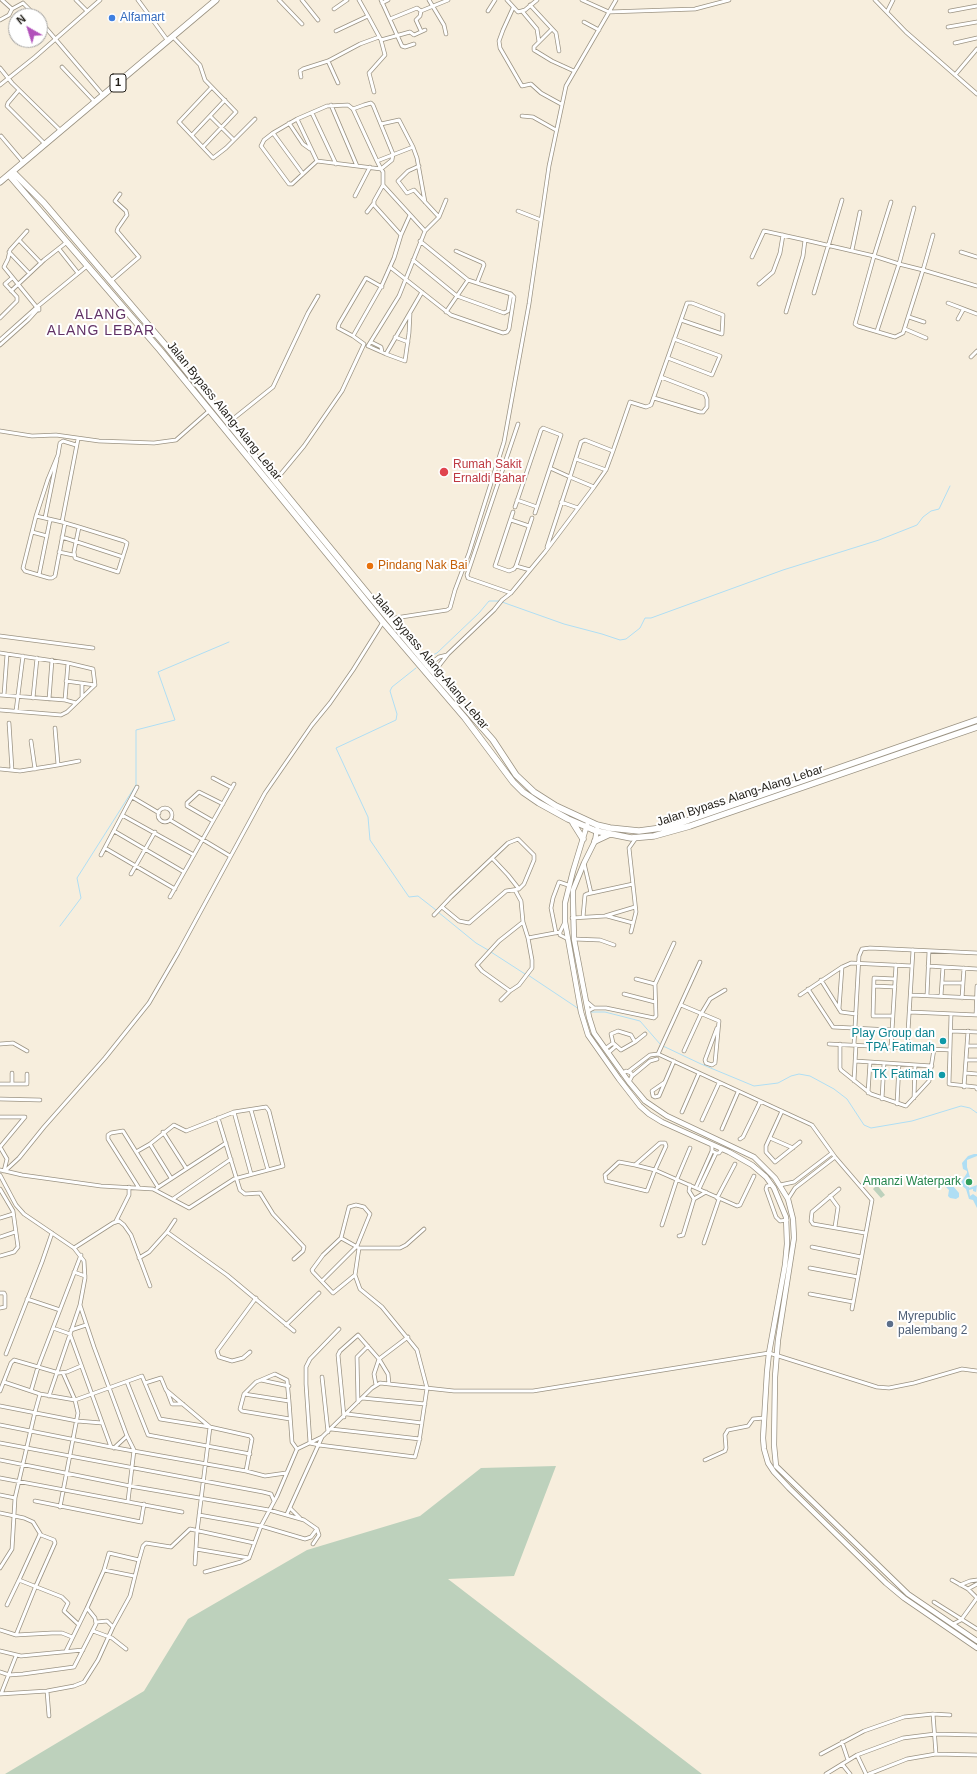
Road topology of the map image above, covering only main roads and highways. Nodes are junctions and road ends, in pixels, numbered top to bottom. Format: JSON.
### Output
{"nodes":[{"id":1,"x":216,"y":0,"type":"edge"},
{"id":2,"x":22,"y":164,"type":"junction"},
{"id":3,"x":11,"y":173,"type":"junction"},
{"id":4,"x":0,"y":177,"type":"edge"},
{"id":5,"x":0,"y":182,"type":"edge"},
{"id":6,"x":36,"y":195,"type":"junction"},
{"id":7,"x":273,"y":483,"type":"junction"},
{"id":8,"x":423,"y":664,"type":"junction"},
{"id":9,"x":977,"y":720,"type":"edge"},
{"id":10,"x":977,"y":727,"type":"edge"},
{"id":11,"x":568,"y":819,"type":"junction"},
{"id":12,"x":588,"y":824,"type":"junction"},
{"id":13,"x":598,"y":828,"type":"junction"},
{"id":14,"x":610,"y":834,"type":"junction"},
{"id":15,"x":583,"y":841,"type":"road end"},
{"id":16,"x":594,"y":843,"type":"road end"}],
"edges":[{"from":1,"to":2,"type":"highway","number":"1"},
{"from":2,"to":3,"type":"highway","number":"1"},
{"from":2,"to":6,"type":"highway"},
{"from":3,"to":4,"type":"highway","number":"1"},
{"from":3,"to":5,"type":"highway","number":"1"},
{"from":3,"to":6,"type":"highway","name":"Jalan Bypass Alang-Alang Lebar"},
{"from":3,"to":7,"type":"highway","name":"Jalan Bypass Alang-Alang Lebar"},
{"from":6,"to":7,"type":"highway","name":"Jalan Bypass Alang-Alang Lebar"},
{"from":7,"to":8,"type":"highway","name":"Jalan Bypass Alang-Alang Lebar"},
{"from":7,"to":8,"type":"highway","name":"Jalan Bypass Alang-Alang Lebar"},
{"from":8,"to":11,"type":"highway","name":"Jalan Bypass Alang-Alang Lebar"},
{"from":8,"to":12,"type":"highway","name":"Jalan Bypass Alang-Alang Lebar"},
{"from":9,"to":13,"type":"highway","name":"Jalan Bypass Alang-Alang Lebar"},
{"from":10,"to":14,"type":"highway","name":"Jalan Bypass Alang-Alang Lebar"},
{"from":11,"to":12,"type":"highway","name":"Jalan Bypass Alang-Alang Lebar"},
{"from":11,"to":15,"type":"highway"},
{"from":12,"to":13,"type":"highway","name":"Jalan Bypass Alang-Alang Lebar"},
{"from":13,"to":14,"type":"highway","name":"Jalan Bypass Alang-Alang Lebar"},
{"from":14,"to":16,"type":"highway"}]}
